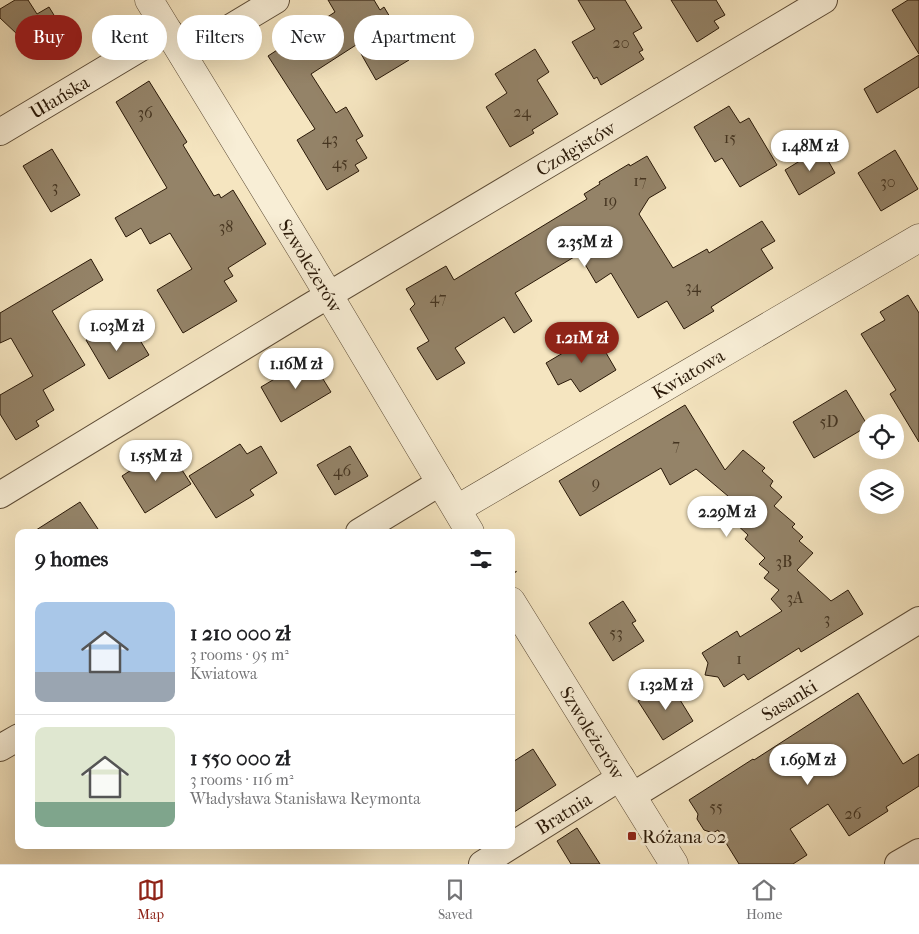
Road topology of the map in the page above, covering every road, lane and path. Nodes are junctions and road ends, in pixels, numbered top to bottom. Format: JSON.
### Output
{"nodes":[{"id":1,"x":149,"y":0,"type":"edge"},
{"id":2,"x":276,"y":0,"type":"edge"},
{"id":3,"x":824,"y":0,"type":"edge"},
{"id":4,"x":251,"y":15,"type":"edge"},
{"id":5,"x":169,"y":31,"type":"junction"},
{"id":6,"x":177,"y":44,"type":"edge"},
{"id":7,"x":186,"y":60,"type":"edge"},
{"id":8,"x":0,"y":132,"type":"edge"},
{"id":9,"x":919,"y":238,"type":"edge"},
{"id":10,"x":329,"y":296,"type":"junction"},
{"id":11,"x":441,"y":482,"type":"junction"},
{"id":12,"x":0,"y":495,"type":"edge"},
{"id":13,"x":457,"y":509,"type":"junction"},
{"id":14,"x":364,"y":529,"type":"edge"},
{"id":15,"x":468,"y":529,"type":"edge"},
{"id":16,"x":515,"y":607,"type":"edge"},
{"id":17,"x":919,"y":620,"type":"edge"},
{"id":18,"x":15,"y":739,"type":"edge"},
{"id":19,"x":0,"y":748,"type":"edge"},
{"id":20,"x":626,"y":787,"type":"junction"},
{"id":21,"x":515,"y":846,"type":"edge"},
{"id":22,"x":510,"y":849,"type":"edge"},
{"id":23,"x":919,"y":852,"type":"edge"},
{"id":24,"x":482,"y":864,"type":"edge"},
{"id":25,"x":674,"y":864,"type":"edge"},
{"id":26,"x":898,"y":864,"type":"edge"}],
"edges":[{"from":1,"to":5,"type":"street","name":"Szwoleżerów"},
{"from":2,"to":4,"type":"street"},
{"from":3,"to":10,"type":"street","name":"Czołgistów"},
{"from":5,"to":6,"type":"street","name":"Szwoleżerów"},
{"from":5,"to":8,"type":"street","name":"Ułańska"},
{"from":7,"to":10,"type":"street","name":"Szwoleżerów"},
{"from":9,"to":13,"type":"street","name":"Kwiatowa"},
{"from":10,"to":11,"type":"street","name":"Szwoleżerów"},
{"from":10,"to":12,"type":"street","name":"Czołgistów"},
{"from":11,"to":13,"type":"street","name":"Szwoleżerów"},
{"from":11,"to":14,"type":"street"},
{"from":13,"to":15,"type":"street","name":"Szwoleżerów"},
{"from":16,"to":20,"type":"street","name":"Szwoleżerów"},
{"from":17,"to":20,"type":"street","name":"Sasanki"},
{"from":18,"to":19,"type":"street"},
{"from":20,"to":21,"type":"street","name":"Bratnia"},
{"from":20,"to":25,"type":"street","name":"Szwoleżerów"},
{"from":22,"to":24,"type":"street","name":"Bratnia"},
{"from":23,"to":26,"type":"street"}]}
